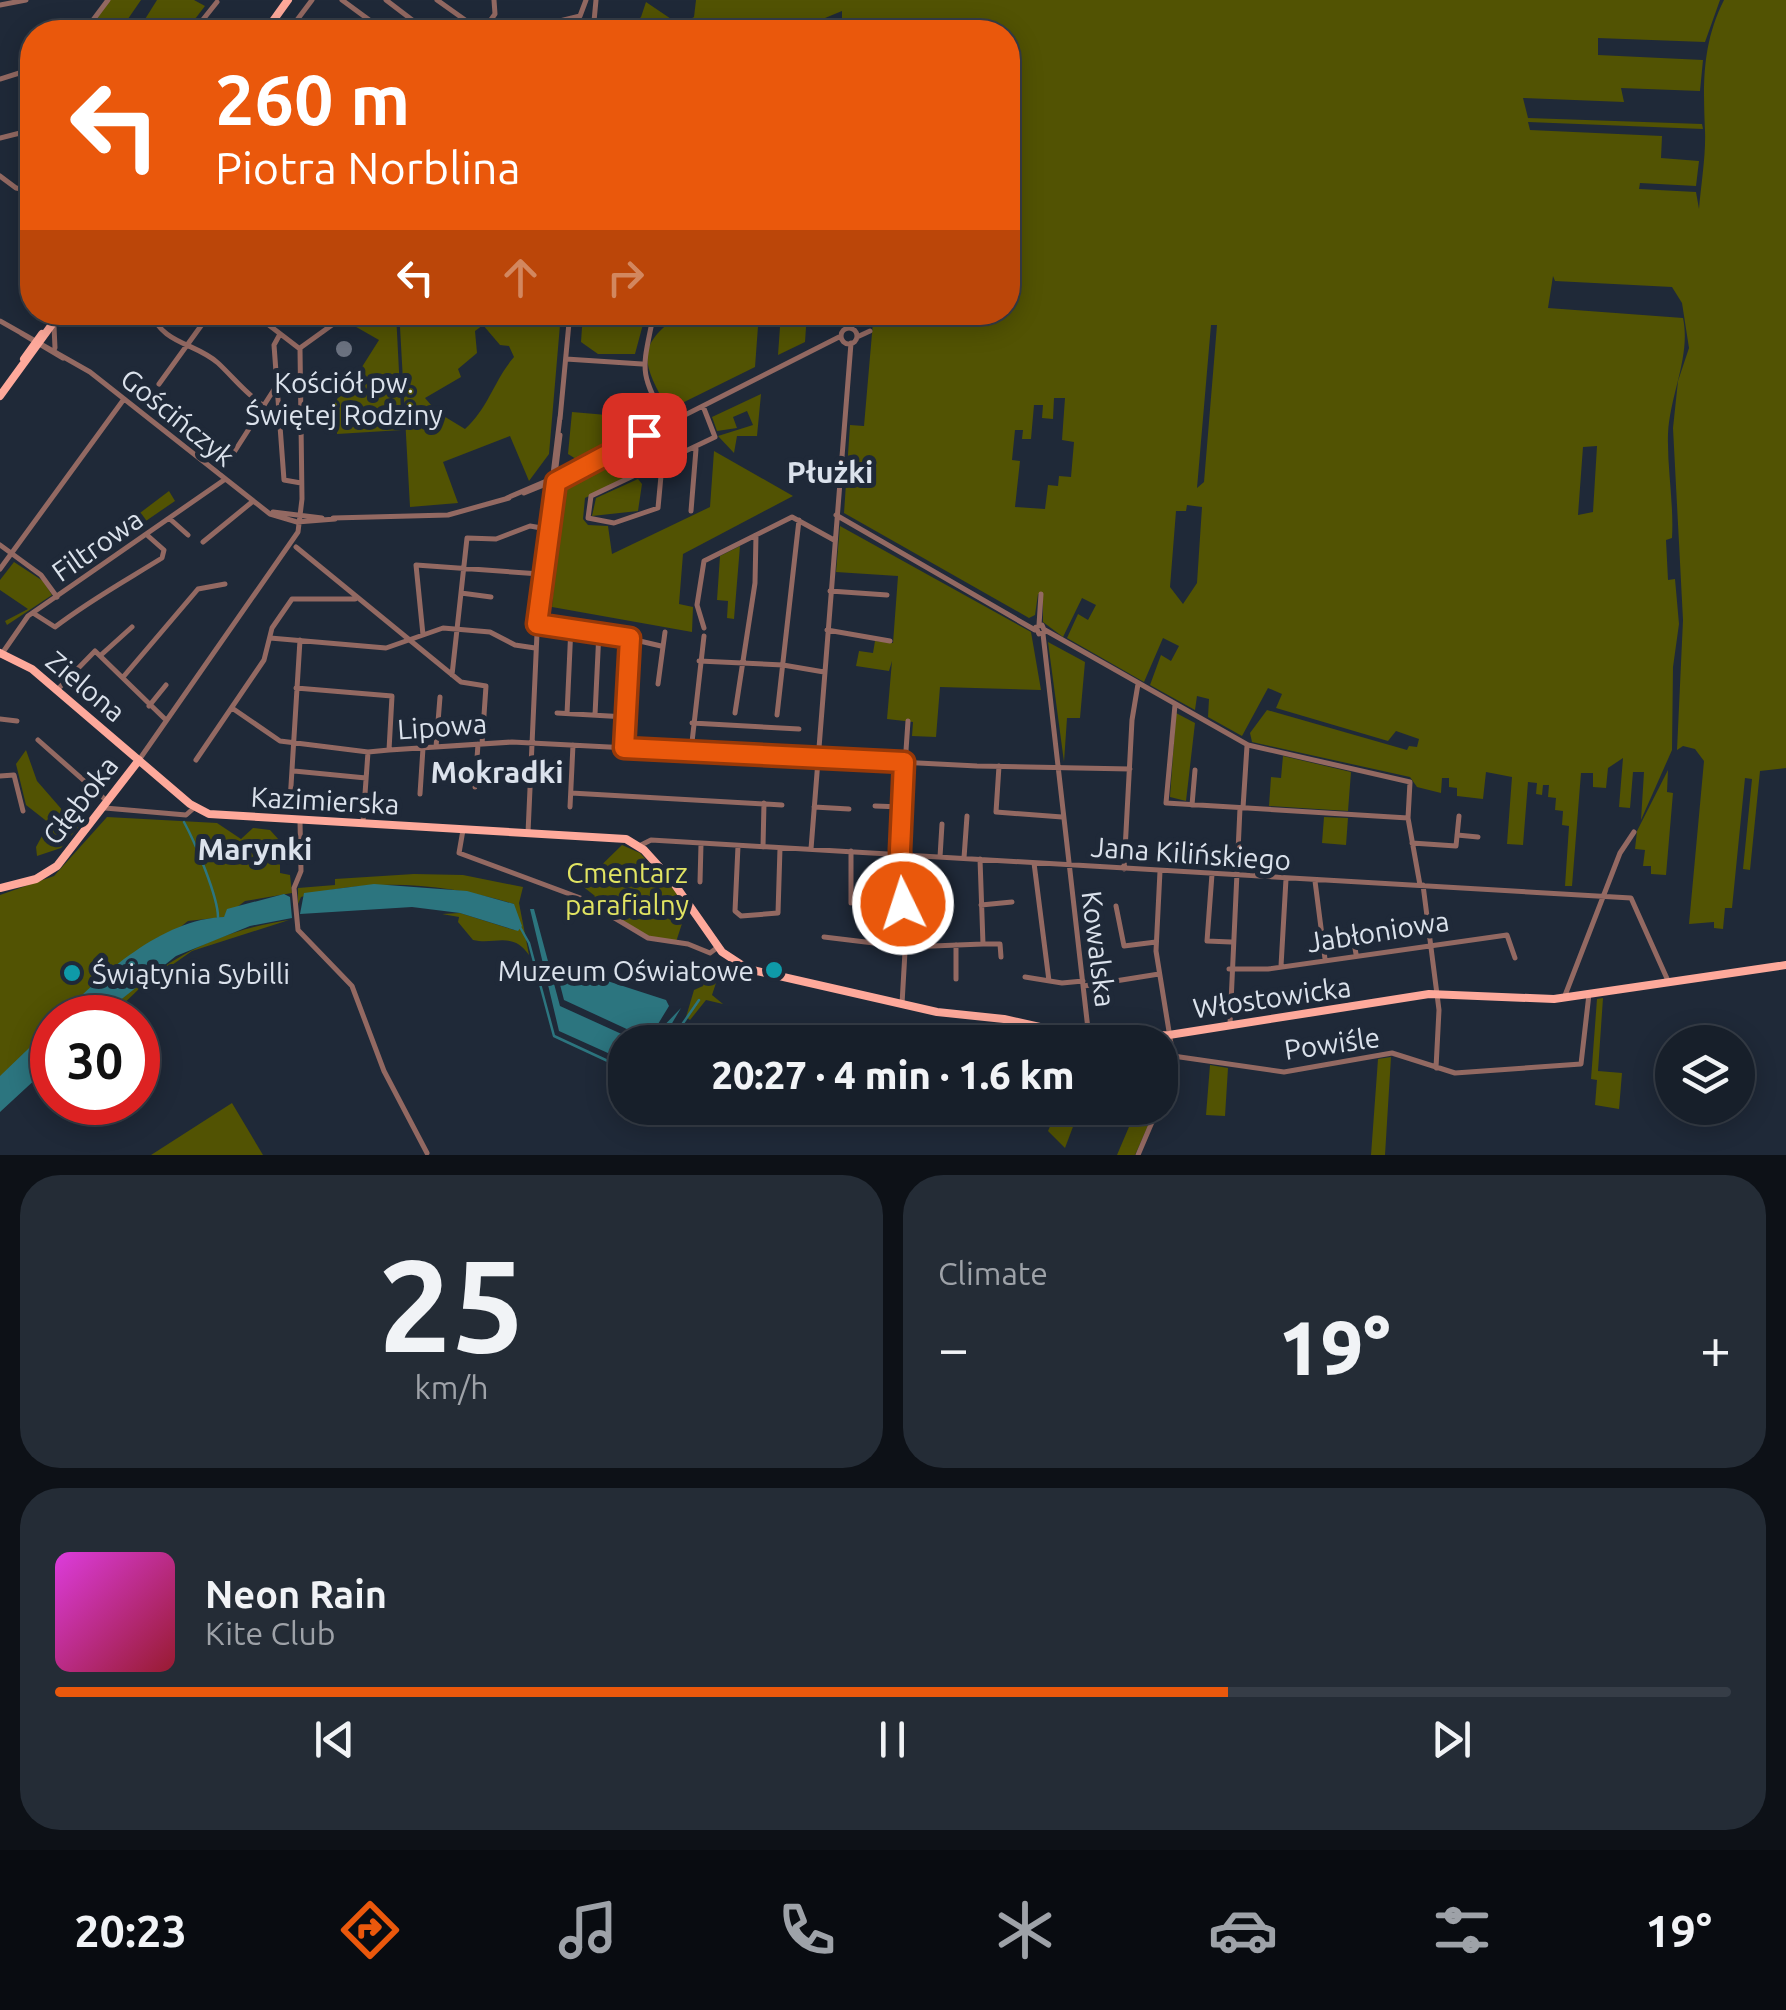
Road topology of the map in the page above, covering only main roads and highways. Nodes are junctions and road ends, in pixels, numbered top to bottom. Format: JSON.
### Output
{"nodes":[{"id":1,"x":52,"y":325,"type":"edge"},
{"id":2,"x":54,"y":325,"type":"edge"},
{"id":3,"x":40,"y":343,"type":"junction"},
{"id":4,"x":3,"y":392,"type":"edge"},
{"id":5,"x":1,"y":654,"type":"edge"},
{"id":6,"x":139,"y":760,"type":"junction"},
{"id":7,"x":642,"y":848,"type":"joint"},
{"id":8,"x":0,"y":888,"type":"edge"},
{"id":9,"x":1786,"y":965,"type":"edge"}],
"edges":[{"from":1,"to":3,"type":"main road"},
{"from":2,"to":3,"type":"main road"},
{"from":3,"to":4,"type":"main road"},
{"from":5,"to":6,"type":"main road","name":"Zielona"},
{"from":6,"to":7,"type":"main road","name":"Kazimierska"},
{"from":6,"to":8,"type":"main road","name":"Głęboka"},
{"from":7,"to":9,"type":"main road","name":"Włostowicka"}]}
